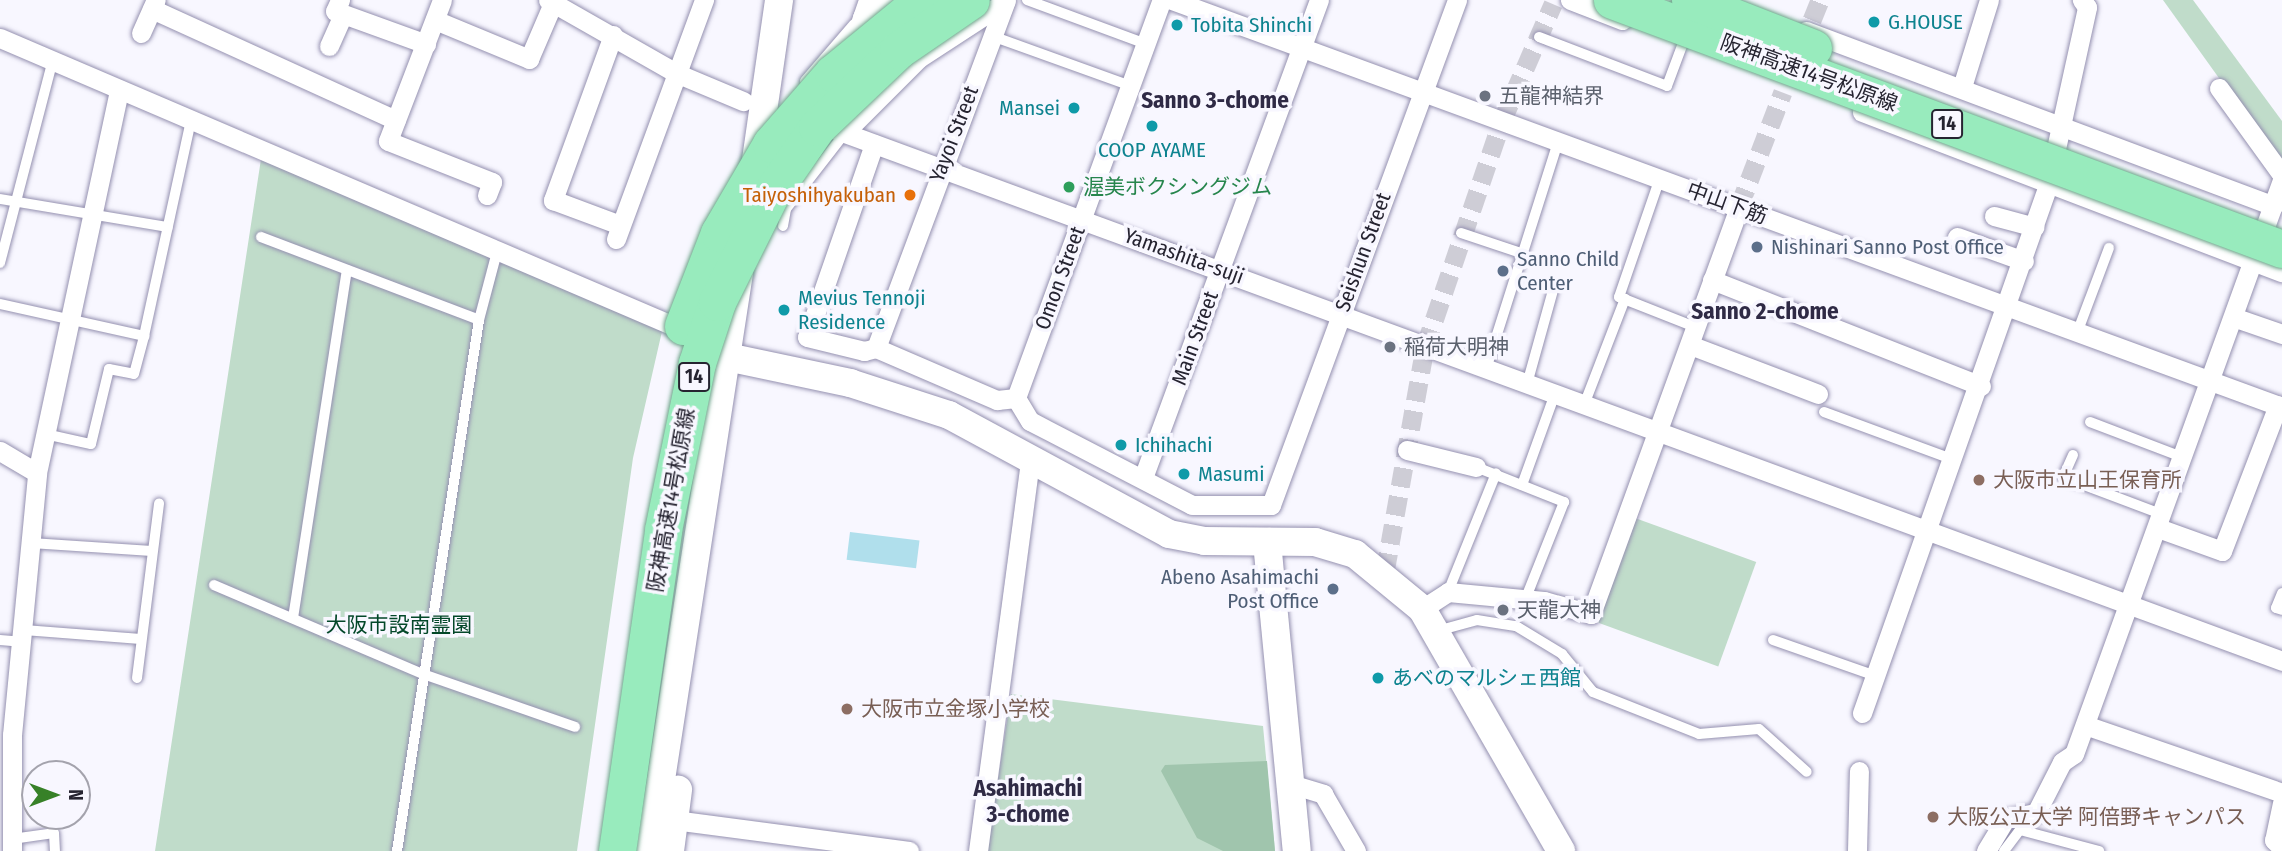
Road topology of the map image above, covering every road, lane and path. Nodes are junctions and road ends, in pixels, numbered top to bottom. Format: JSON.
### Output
{"nodes":[{"id":1,"x":442,"y":0,"type":"edge"},
{"id":2,"x":704,"y":0,"type":"edge"},
{"id":3,"x":779,"y":0,"type":"edge"},
{"id":4,"x":888,"y":0,"type":"edge"},
{"id":5,"x":922,"y":0,"type":"edge"},
{"id":6,"x":1027,"y":0,"type":"edge"},
{"id":7,"x":1163,"y":0,"type":"edge"},
{"id":8,"x":1172,"y":0,"type":"edge"},
{"id":9,"x":1320,"y":0,"type":"edge"},
{"id":10,"x":1457,"y":0,"type":"edge"},
{"id":11,"x":1570,"y":0,"type":"edge"},
{"id":12,"x":1612,"y":0,"type":"edge"},
{"id":13,"x":1690,"y":0,"type":"edge"},
{"id":14,"x":1727,"y":0,"type":"edge"},
{"id":15,"x":1989,"y":0,"type":"edge"},
{"id":16,"x":2082,"y":0,"type":"edge"},
{"id":17,"x":994,"y":1,"type":"edge"},
{"id":18,"x":551,"y":2,"type":"edge"},
{"id":19,"x":154,"y":4,"type":"edge"},
{"id":20,"x":341,"y":7,"type":"edge"},
{"id":21,"x":865,"y":9,"type":"edge"},
{"id":22,"x":435,"y":20,"type":"junction"},
{"id":23,"x":141,"y":33,"type":"dead end"},
{"id":24,"x":614,"y":35,"type":"junction"},
{"id":25,"x":992,"y":36,"type":"junction"},
{"id":26,"x":1539,"y":37,"type":"dead end"},
{"id":27,"x":0,"y":38,"type":"edge"},
{"id":28,"x":1804,"y":38,"type":"tunnel mouth"},
{"id":29,"x":1683,"y":43,"type":"junction"},
{"id":30,"x":426,"y":44,"type":"junction"},
{"id":31,"x":1146,"y":44,"type":"junction"},
{"id":32,"x":329,"y":47,"type":"dead end"},
{"id":33,"x":1302,"y":47,"type":"junction"},
{"id":34,"x":53,"y":60,"type":"junction"},
{"id":35,"x":676,"y":73,"type":"junction"},
{"id":36,"x":1790,"y":73,"type":"tunnel mouth"},
{"id":37,"x":1130,"y":86,"type":"junction"},
{"id":38,"x":1962,"y":88,"type":"junction"},
{"id":39,"x":2219,"y":88,"type":"dead end"},
{"id":40,"x":119,"y":90,"type":"junction"},
{"id":41,"x":1422,"y":92,"type":"junction"},
{"id":42,"x":743,"y":101,"type":"dead end"},
{"id":43,"x":788,"y":113,"type":"joint"},
{"id":44,"x":191,"y":120,"type":"junction"},
{"id":45,"x":396,"y":120,"type":"junction"},
{"id":46,"x":2063,"y":123,"type":"junction"},
{"id":47,"x":826,"y":126,"type":"junction"},
{"id":48,"x":845,"y":132,"type":"junction"},
{"id":49,"x":1558,"y":142,"type":"junction"},
{"id":50,"x":874,"y":144,"type":"junction"},
{"id":51,"x":941,"y":168,"type":"junction"},
{"id":52,"x":2282,"y":177,"type":"edge"},
{"id":53,"x":1660,"y":178,"type":"junction"},
{"id":54,"x":2048,"y":185,"type":"junction"},
{"id":55,"x":487,"y":195,"type":"dead end"},
{"id":56,"x":0,"y":199,"type":"edge"},
{"id":57,"x":13,"y":201,"type":"junction"},
{"id":58,"x":1739,"y":207,"type":"junction"},
{"id":59,"x":2279,"y":213,"type":"edge"},
{"id":60,"x":92,"y":215,"type":"junction"},
{"id":61,"x":1994,"y":216,"type":"dead end"},
{"id":62,"x":1082,"y":220,"type":"junction"},
{"id":63,"x":783,"y":226,"type":"dead end"},
{"id":64,"x":168,"y":227,"type":"junction"},
{"id":65,"x":2035,"y":227,"type":"junction"},
{"id":66,"x":1461,"y":233,"type":"dead end"},
{"id":67,"x":261,"y":237,"type":"dead end"},
{"id":68,"x":1957,"y":237,"type":"dead end"},
{"id":69,"x":498,"y":248,"type":"junction"},
{"id":70,"x":2109,"y":248,"type":"dead end"},
{"id":71,"x":1518,"y":252,"type":"junction"},
{"id":72,"x":2267,"y":255,"type":"edge"},
{"id":73,"x":2024,"y":261,"type":"junction"},
{"id":74,"x":0,"y":263,"type":"edge"},
{"id":75,"x":1220,"y":269,"type":"junction"},
{"id":76,"x":347,"y":270,"type":"junction"},
{"id":77,"x":2282,"y":272,"type":"edge"},
{"id":78,"x":1712,"y":280,"type":"junction"},
{"id":79,"x":1553,"y":290,"type":"dead end"},
{"id":80,"x":1625,"y":299,"type":"junction"},
{"id":81,"x":0,"y":304,"type":"edge"},
{"id":82,"x":2010,"y":308,"type":"junction"},
{"id":83,"x":1340,"y":314,"type":"junction"},
{"id":84,"x":2233,"y":317,"type":"junction"},
{"id":85,"x":70,"y":320,"type":"junction"},
{"id":86,"x":479,"y":320,"type":"junction"},
{"id":87,"x":2077,"y":333,"type":"junction"},
{"id":88,"x":2282,"y":334,"type":"edge"},
{"id":89,"x":144,"y":336,"type":"junction"},
{"id":90,"x":1693,"y":336,"type":"junction"},
{"id":91,"x":876,"y":348,"type":"junction"},
{"id":92,"x":727,"y":357,"type":"junction"},
{"id":93,"x":1486,"y":369,"type":"junction"},
{"id":94,"x":2210,"y":382,"type":"junction"},
{"id":95,"x":1527,"y":384,"type":"junction"},
{"id":96,"x":1981,"y":386,"type":"junction"},
{"id":97,"x":1555,"y":394,"type":"junction"},
{"id":98,"x":1016,"y":398,"type":"junction"},
{"id":99,"x":1821,"y":403,"type":"joint"},
{"id":100,"x":1584,"y":405,"type":"junction"},
{"id":101,"x":2280,"y":406,"type":"edge"},
{"id":102,"x":2090,"y":422,"type":"dead end"},
{"id":103,"x":1658,"y":433,"type":"junction"},
{"id":104,"x":45,"y":434,"type":"junction"},
{"id":105,"x":1407,"y":450,"type":"dead end"},
{"id":106,"x":0,"y":451,"type":"edge"},
{"id":107,"x":2073,"y":455,"type":"dead end"},
{"id":108,"x":2182,"y":457,"type":"junction"},
{"id":109,"x":1030,"y":461,"type":"junction"},
{"id":110,"x":1956,"y":461,"type":"junction"},
{"id":111,"x":1476,"y":467,"type":"joint"},
{"id":112,"x":37,"y":473,"type":"junction"},
{"id":113,"x":1496,"y":473,"type":"junction"},
{"id":114,"x":1143,"y":478,"type":"junction"},
{"id":115,"x":1522,"y":485,"type":"junction"},
{"id":116,"x":159,"y":503,"type":"dead end"},
{"id":117,"x":2160,"y":521,"type":"junction"},
{"id":118,"x":1930,"y":533,"type":"junction"},
{"id":119,"x":1267,"y":542,"type":"junction"},
{"id":120,"x":31,"y":543,"type":"junction"},
{"id":121,"x":152,"y":551,"type":"junction"},
{"id":122,"x":214,"y":585,"type":"dead end"},
{"id":123,"x":1448,"y":592,"type":"junction"},
{"id":124,"x":2282,"y":593,"type":"edge"},
{"id":125,"x":1525,"y":600,"type":"junction"},
{"id":126,"x":2128,"y":605,"type":"junction"},
{"id":127,"x":2282,"y":610,"type":"edge"},
{"id":128,"x":293,"y":618,"type":"junction"},
{"id":129,"x":1429,"y":620,"type":"junction"},
{"id":130,"x":22,"y":636,"type":"junction"},
{"id":131,"x":141,"y":639,"type":"junction"},
{"id":132,"x":0,"y":640,"type":"edge"},
{"id":133,"x":1773,"y":640,"type":"dead end"},
{"id":134,"x":2282,"y":661,"type":"edge"},
{"id":135,"x":423,"y":674,"type":"junction"},
{"id":136,"x":1876,"y":677,"type":"junction"},
{"id":137,"x":136,"y":678,"type":"dead end"},
{"id":138,"x":1862,"y":713,"type":"dead end"},
{"id":139,"x":2085,"y":725,"type":"junction"},
{"id":140,"x":575,"y":727,"type":"dead end"},
{"id":141,"x":1859,"y":771,"type":"dead end"},
{"id":142,"x":1807,"y":772,"type":"dead end"},
{"id":143,"x":1291,"y":783,"type":"junction"},
{"id":144,"x":2282,"y":793,"type":"edge"},
{"id":145,"x":2282,"y":803,"type":"edge"},
{"id":146,"x":6,"y":808,"type":"edge"},
{"id":147,"x":674,"y":820,"type":"junction"},
{"id":148,"x":12,"y":845,"type":"edge"},
{"id":149,"x":2282,"y":848,"type":"edge"},
{"id":150,"x":55,"y":851,"type":"edge"},
{"id":151,"x":397,"y":851,"type":"edge"},
{"id":152,"x":592,"y":851,"type":"edge"},
{"id":153,"x":617,"y":851,"type":"edge"},
{"id":154,"x":650,"y":851,"type":"edge"},
{"id":155,"x":670,"y":851,"type":"edge"},
{"id":156,"x":909,"y":851,"type":"edge"},
{"id":157,"x":978,"y":851,"type":"edge"},
{"id":158,"x":1297,"y":851,"type":"edge"},
{"id":159,"x":1356,"y":851,"type":"edge"},
{"id":160,"x":1561,"y":851,"type":"edge"},
{"id":161,"x":1857,"y":851,"type":"edge"},
{"id":162,"x":1986,"y":851,"type":"edge"},
{"id":163,"x":2004,"y":851,"type":"edge"},
{"id":164,"x":2099,"y":851,"type":"edge"}],
"edges":[{"from":1,"to":22,"type":"street"},
{"from":2,"to":35,"type":"street"},
{"from":3,"to":92,"type":"street"},
{"from":4,"to":21,"type":"street"},
{"from":5,"to":152,"type":"highway","name":"阪神高速14号松原線","number":"14","bridge":true},
{"from":6,"to":31,"type":"lane"},
{"from":7,"to":31,"type":"street","name":"Omon Street"},
{"from":8,"to":33,"type":"street","name":"中山下筋"},
{"from":9,"to":33,"type":"street","name":"Main Street"},
{"from":10,"to":41,"type":"street","name":"Seishun Street"},
{"from":11,"to":29,"type":"street"},
{"from":12,"to":72,"type":"highway","name":"阪神高速14号松原線","number":"14","bridge":true},
{"from":13,"to":59,"type":"highway","name":"阪神高速14号松原線","number":"14","bridge":true},
{"from":14,"to":38,"type":"street"},
{"from":15,"to":38,"type":"street"},
{"from":16,"to":46,"type":"street"},
{"from":17,"to":25,"type":"street","name":"Yayoi Street"},
{"from":17,"to":48,"type":"street"},
{"from":17,"to":153,"type":"highway","name":"阪神高速14号松原線","number":"14","bridge":true},
{"from":18,"to":22,"type":"street"},
{"from":18,"to":24,"type":"street"},
{"from":19,"to":23,"type":"street"},
{"from":19,"to":45,"type":"street"},
{"from":20,"to":30,"type":"street"},
{"from":20,"to":32,"type":"street"},
{"from":21,"to":43,"type":"lane"},
{"from":21,"to":47,"type":"street"},
{"from":22,"to":30,"type":"street"},
{"from":24,"to":35,"type":"street"},
{"from":24,"to":35,"type":"street"},
{"from":25,"to":37,"type":"lane"},
{"from":25,"to":51,"type":"street","name":"Yayoi Street"},
{"from":26,"to":29,"type":"lane"},
{"from":27,"to":34,"type":"street"},
{"from":28,"to":36,"type":"street"},
{"from":29,"to":54,"type":"street"},
{"from":30,"to":45,"type":"street"},
{"from":31,"to":37,"type":"street","name":"Omon Street"},
{"from":33,"to":41,"type":"street","name":"中山下筋"},
{"from":33,"to":75,"type":"street","name":"Main Street"},
{"from":34,"to":40,"type":"street"},
{"from":34,"to":57,"type":"lane"},
{"from":35,"to":42,"type":"street"},
{"from":37,"to":62,"type":"street","name":"Omon Street"},
{"from":38,"to":46,"type":"street"},
{"from":39,"to":52,"type":"street"},
{"from":40,"to":44,"type":"street"},
{"from":40,"to":60,"type":"street"},
{"from":41,"to":49,"type":"street","name":"中山下筋"},
{"from":41,"to":83,"type":"street","name":"Seishun Street"},
{"from":43,"to":47,"type":"street","name":"Yamashita-suji"},
{"from":44,"to":64,"type":"lane"},
{"from":44,"to":69,"type":"street"},
{"from":45,"to":55,"type":"street"},
{"from":46,"to":54,"type":"street"},
{"from":46,"to":59,"type":"street"},
{"from":47,"to":48,"type":"street","name":"Yamashita-suji"},
{"from":48,"to":50,"type":"street","name":"Yamashita-suji"},
{"from":48,"to":63,"type":"lane"},
{"from":49,"to":53,"type":"street","name":"中山下筋"},
{"from":49,"to":71,"type":"lane"},
{"from":50,"to":51,"type":"street","name":"Yamashita-suji"},
{"from":50,"to":91,"type":"street"},
{"from":51,"to":62,"type":"street","name":"Yamashita-suji"},
{"from":51,"to":91,"type":"street","name":"Yayoi Street"},
{"from":52,"to":59,"type":"street"},
{"from":53,"to":58,"type":"street","name":"中山下筋"},
{"from":53,"to":80,"type":"lane"},
{"from":54,"to":65,"type":"street"},
{"from":54,"to":72,"type":"street"},
{"from":56,"to":57,"type":"lane"},
{"from":57,"to":60,"type":"lane"},
{"from":57,"to":74,"type":"lane"},
{"from":58,"to":78,"type":"street"},
{"from":58,"to":82,"type":"street","name":"中山下筋"},
{"from":59,"to":72,"type":"street"},
{"from":60,"to":64,"type":"lane"},
{"from":60,"to":85,"type":"street"},
{"from":61,"to":65,"type":"street"},
{"from":62,"to":75,"type":"street","name":"Yamashita-suji"},
{"from":62,"to":98,"type":"street","name":"Omon Street"},
{"from":64,"to":89,"type":"lane"},
{"from":65,"to":73,"type":"street"},
{"from":66,"to":71,"type":"lane"},
{"from":67,"to":76,"type":"lane"},
{"from":68,"to":73,"type":"street"},
{"from":69,"to":86,"type":"lane"},
{"from":69,"to":92,"type":"street"},
{"from":70,"to":87,"type":"lane"},
{"from":71,"to":93,"type":"lane"},
{"from":72,"to":77,"type":"street"},
{"from":72,"to":84,"type":"street"},
{"from":73,"to":82,"type":"street"},
{"from":75,"to":83,"type":"street","name":"Yamashita-suji"},
{"from":75,"to":114,"type":"street","name":"Main Street"},
{"from":76,"to":86,"type":"lane"},
{"from":76,"to":128,"type":"lane"},
{"from":78,"to":90,"type":"street"},
{"from":78,"to":96,"type":"street"},
{"from":79,"to":95,"type":"lane"},
{"from":80,"to":90,"type":"lane"},
{"from":80,"to":100,"type":"lane"},
{"from":81,"to":85,"type":"lane"},
{"from":82,"to":87,"type":"street","name":"中山下筋"},
{"from":82,"to":96,"type":"street"},
{"from":83,"to":93,"type":"street","name":"Yamashita-suji"},
{"from":83,"to":114,"type":"street","name":"Seishun Street"},
{"from":84,"to":88,"type":"street"},
{"from":84,"to":94,"type":"street"},
{"from":85,"to":89,"type":"lane"},
{"from":85,"to":104,"type":"street"},
{"from":86,"to":135,"type":"lane"},
{"from":87,"to":94,"type":"street","name":"中山下筋"},
{"from":89,"to":104,"type":"lane"},
{"from":90,"to":99,"type":"street"},
{"from":90,"to":103,"type":"street"},
{"from":91,"to":98,"type":"street"},
{"from":92,"to":109,"type":"street"},
{"from":92,"to":147,"type":"street"},
{"from":92,"to":154,"type":"street"},
{"from":93,"to":95,"type":"street","name":"Yamashita-suji"},
{"from":94,"to":101,"type":"street","name":"中山下筋"},
{"from":94,"to":108,"type":"street"},
{"from":95,"to":97,"type":"street","name":"Yamashita-suji"},
{"from":96,"to":110,"type":"street"},
{"from":97,"to":100,"type":"street","name":"Yamashita-suji"},
{"from":97,"to":115,"type":"lane"},
{"from":98,"to":114,"type":"street"},
{"from":99,"to":110,"type":"lane"},
{"from":100,"to":103,"type":"street","name":"Yamashita-suji"},
{"from":101,"to":117,"type":"street"},
{"from":102,"to":108,"type":"lane"},
{"from":103,"to":118,"type":"street","name":"Yamashita-suji"},
{"from":103,"to":125,"type":"street"},
{"from":104,"to":112,"type":"street"},
{"from":105,"to":111,"type":"street"},
{"from":106,"to":112,"type":"street"},
{"from":107,"to":117,"type":"lane"},
{"from":108,"to":117,"type":"street"},
{"from":109,"to":119,"type":"street"},
{"from":109,"to":157,"type":"street"},
{"from":110,"to":118,"type":"street"},
{"from":111,"to":113,"type":"lane"},
{"from":112,"to":120,"type":"street"},
{"from":113,"to":115,"type":"lane"},
{"from":113,"to":123,"type":"lane"},
{"from":115,"to":125,"type":"lane"},
{"from":116,"to":121,"type":"lane"},
{"from":117,"to":126,"type":"street"},
{"from":118,"to":126,"type":"street","name":"Yamashita-suji"},
{"from":118,"to":136,"type":"street"},
{"from":119,"to":129,"type":"street"},
{"from":119,"to":143,"type":"street"},
{"from":120,"to":121,"type":"lane"},
{"from":120,"to":130,"type":"street"},
{"from":121,"to":131,"type":"lane"},
{"from":122,"to":128,"type":"lane"},
{"from":123,"to":125,"type":"street"},
{"from":123,"to":129,"type":"street"},
{"from":124,"to":127,"type":"lane"},
{"from":126,"to":134,"type":"street","name":"Yamashita-suji"},
{"from":126,"to":139,"type":"street"},
{"from":128,"to":135,"type":"lane"},
{"from":129,"to":142,"type":"lane"},
{"from":129,"to":160,"type":"street"},
{"from":130,"to":131,"type":"lane"},
{"from":130,"to":132,"type":"lane"},
{"from":130,"to":146,"type":"street"},
{"from":131,"to":137,"type":"lane"},
{"from":133,"to":136,"type":"lane"},
{"from":135,"to":140,"type":"lane"},
{"from":135,"to":151,"type":"lane"},
{"from":136,"to":138,"type":"street"},
{"from":139,"to":144,"type":"street"},
{"from":139,"to":162,"type":"street"},
{"from":141,"to":161,"type":"street"},
{"from":143,"to":158,"type":"street"},
{"from":143,"to":159,"type":"street"},
{"from":145,"to":149,"type":"street"},
{"from":146,"to":148,"type":"street"},
{"from":147,"to":155,"type":"street"},
{"from":147,"to":156,"type":"street"},
{"from":148,"to":150,"type":"lane"},
{"from":163,"to":164,"type":"lane"}]}
